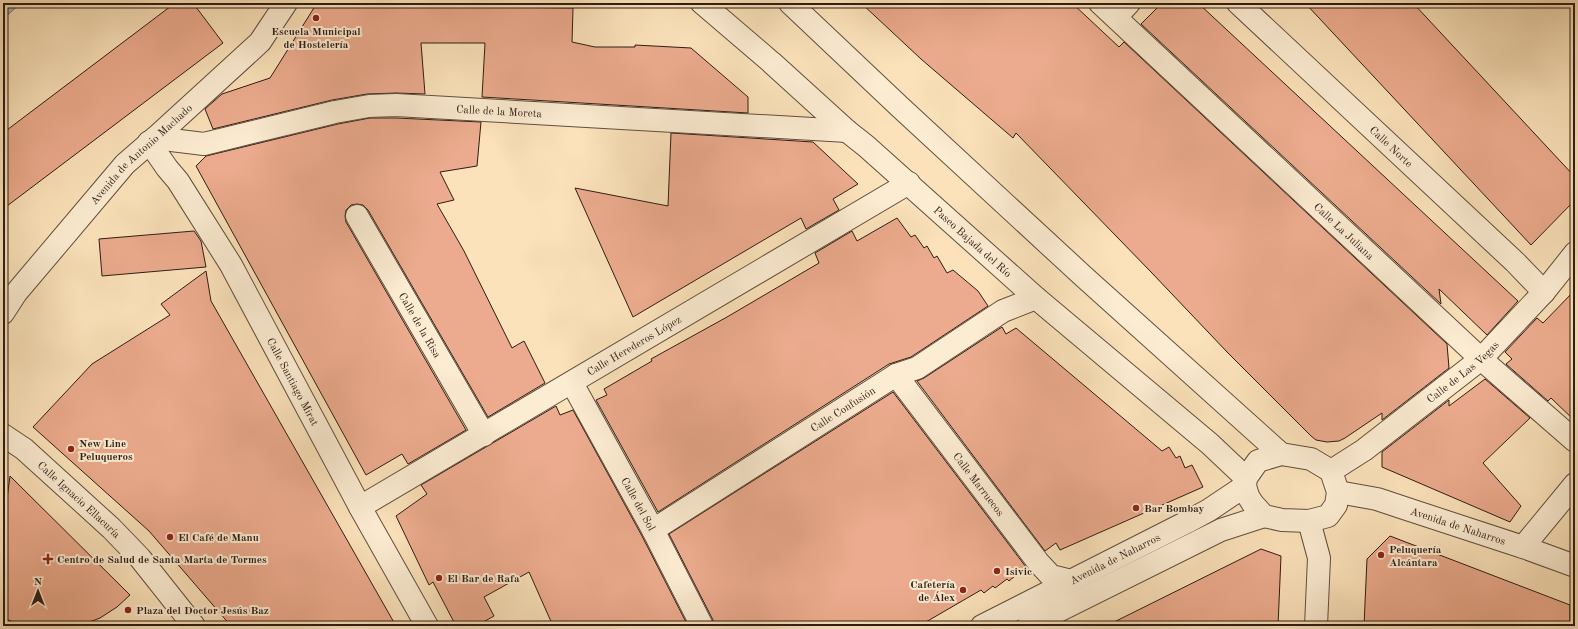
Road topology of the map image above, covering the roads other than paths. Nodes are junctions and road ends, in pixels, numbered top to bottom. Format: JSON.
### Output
{"nodes":[{"id":1,"x":286,"y":3,"type":"edge"},
{"id":2,"x":702,"y":3,"type":"edge"},
{"id":3,"x":790,"y":3,"type":"edge"},
{"id":4,"x":1238,"y":3,"type":"edge"},
{"id":5,"x":1115,"y":8,"type":"edge"},
{"id":6,"x":847,"y":131,"type":"junction"},
{"id":7,"x":152,"y":140,"type":"junction"},
{"id":8,"x":909,"y":183,"type":"junction"},
{"id":9,"x":357,"y":216,"type":"dead end"},
{"id":10,"x":1575,"y":253,"type":"edge"},
{"id":11,"x":1544,"y":292,"type":"junction"},
{"id":12,"x":1036,"y":298,"type":"junction"},
{"id":13,"x":3,"y":313,"type":"edge"},
{"id":14,"x":1481,"y":359,"type":"junction"},
{"id":15,"x":896,"y":375,"type":"junction"},
{"id":16,"x":572,"y":383,"type":"junction"},
{"id":17,"x":3,"y":435,"type":"edge"},
{"id":18,"x":484,"y":435,"type":"junction"},
{"id":19,"x":1575,"y":442,"type":"edge"},
{"id":20,"x":1281,"y":454,"type":"junction"},
{"id":21,"x":1331,"y":471,"type":"junction"},
{"id":22,"x":1246,"y":482,"type":"junction"},
{"id":23,"x":1575,"y":484,"type":"edge"},
{"id":24,"x":1338,"y":492,"type":"junction"},
{"id":25,"x":360,"y":507,"type":"junction"},
{"id":26,"x":1264,"y":516,"type":"junction"},
{"id":27,"x":1309,"y":521,"type":"junction"},
{"id":28,"x":653,"y":530,"type":"junction"},
{"id":29,"x":1523,"y":547,"type":"junction"},
{"id":30,"x":1575,"y":566,"type":"edge"},
{"id":31,"x":1071,"y":581,"type":"junction"},
{"id":32,"x":194,"y":626,"type":"edge"},
{"id":33,"x":427,"y":626,"type":"edge"},
{"id":34,"x":702,"y":626,"type":"edge"},
{"id":35,"x":982,"y":626,"type":"edge"},
{"id":36,"x":1028,"y":626,"type":"edge"},
{"id":37,"x":1316,"y":626,"type":"edge"}],
"edges":[{"from":1,"to":7,"type":"street","name":"Avenida de Antonio Machado"},
{"from":2,"to":6,"type":"street","name":"Paseo Bajada del Río"},
{"from":3,"to":20,"type":"street"},
{"from":4,"to":11,"type":"street","name":"Calle Norte"},
{"from":5,"to":14,"type":"street","name":"Calle La Juliana"},
{"from":6,"to":7,"type":"street","name":"Calle de la Moreta"},
{"from":6,"to":8,"type":"street","name":"Paseo Bajada del Río"},
{"from":7,"to":13,"type":"street","name":"Avenida de Antonio Machado"},
{"from":7,"to":25,"type":"street","name":"Calle Santiago Mirat"},
{"from":8,"to":12,"type":"street","name":"Paseo Bajada del Río"},
{"from":8,"to":16,"type":"street","name":"Calle Herederos López"},
{"from":9,"to":18,"type":"street","name":"Calle de la Risa"},
{"from":10,"to":11,"type":"street","name":"Calle de Las Vegas"},
{"from":11,"to":14,"type":"street","name":"Calle de Las Vegas"},
{"from":12,"to":15,"type":"street","name":"Calle Confusión"},
{"from":12,"to":22,"type":"street","name":"Paseo Bajada del Río"},
{"from":14,"to":19,"type":"street","name":"Calle La Juliana"},
{"from":14,"to":21,"type":"street","name":"Calle de Las Vegas"},
{"from":15,"to":28,"type":"street","name":"Calle Confusión"},
{"from":15,"to":31,"type":"street","name":"Calle Marruecos"},
{"from":16,"to":18,"type":"street","name":"Calle Herederos López"},
{"from":16,"to":28,"type":"street","name":"Calle del Sol"},
{"from":17,"to":32,"type":"street","name":"Calle Ignacio Ellacuría"},
{"from":18,"to":25,"type":"street","name":"Calle Herederos López"},
{"from":20,"to":21,"type":"street"},
{"from":20,"to":22,"type":"street"},
{"from":21,"to":24,"type":"street"},
{"from":22,"to":26,"type":"street"},
{"from":22,"to":31,"type":"street","name":"Avenida de Naharros"},
{"from":23,"to":29,"type":"street"},
{"from":24,"to":27,"type":"street"},
{"from":24,"to":29,"type":"street","name":"Avenida de Naharros"},
{"from":25,"to":33,"type":"street","name":"Calle Santiago Mirat"},
{"from":26,"to":27,"type":"street"},
{"from":26,"to":36,"type":"street","name":"Avenida de Naharros"},
{"from":27,"to":37,"type":"street"},
{"from":28,"to":34,"type":"street","name":"Calle del Sol"},
{"from":29,"to":30,"type":"street","name":"Avenida de Naharros"},
{"from":31,"to":35,"type":"street","name":"Avenida de Naharros"}]}
